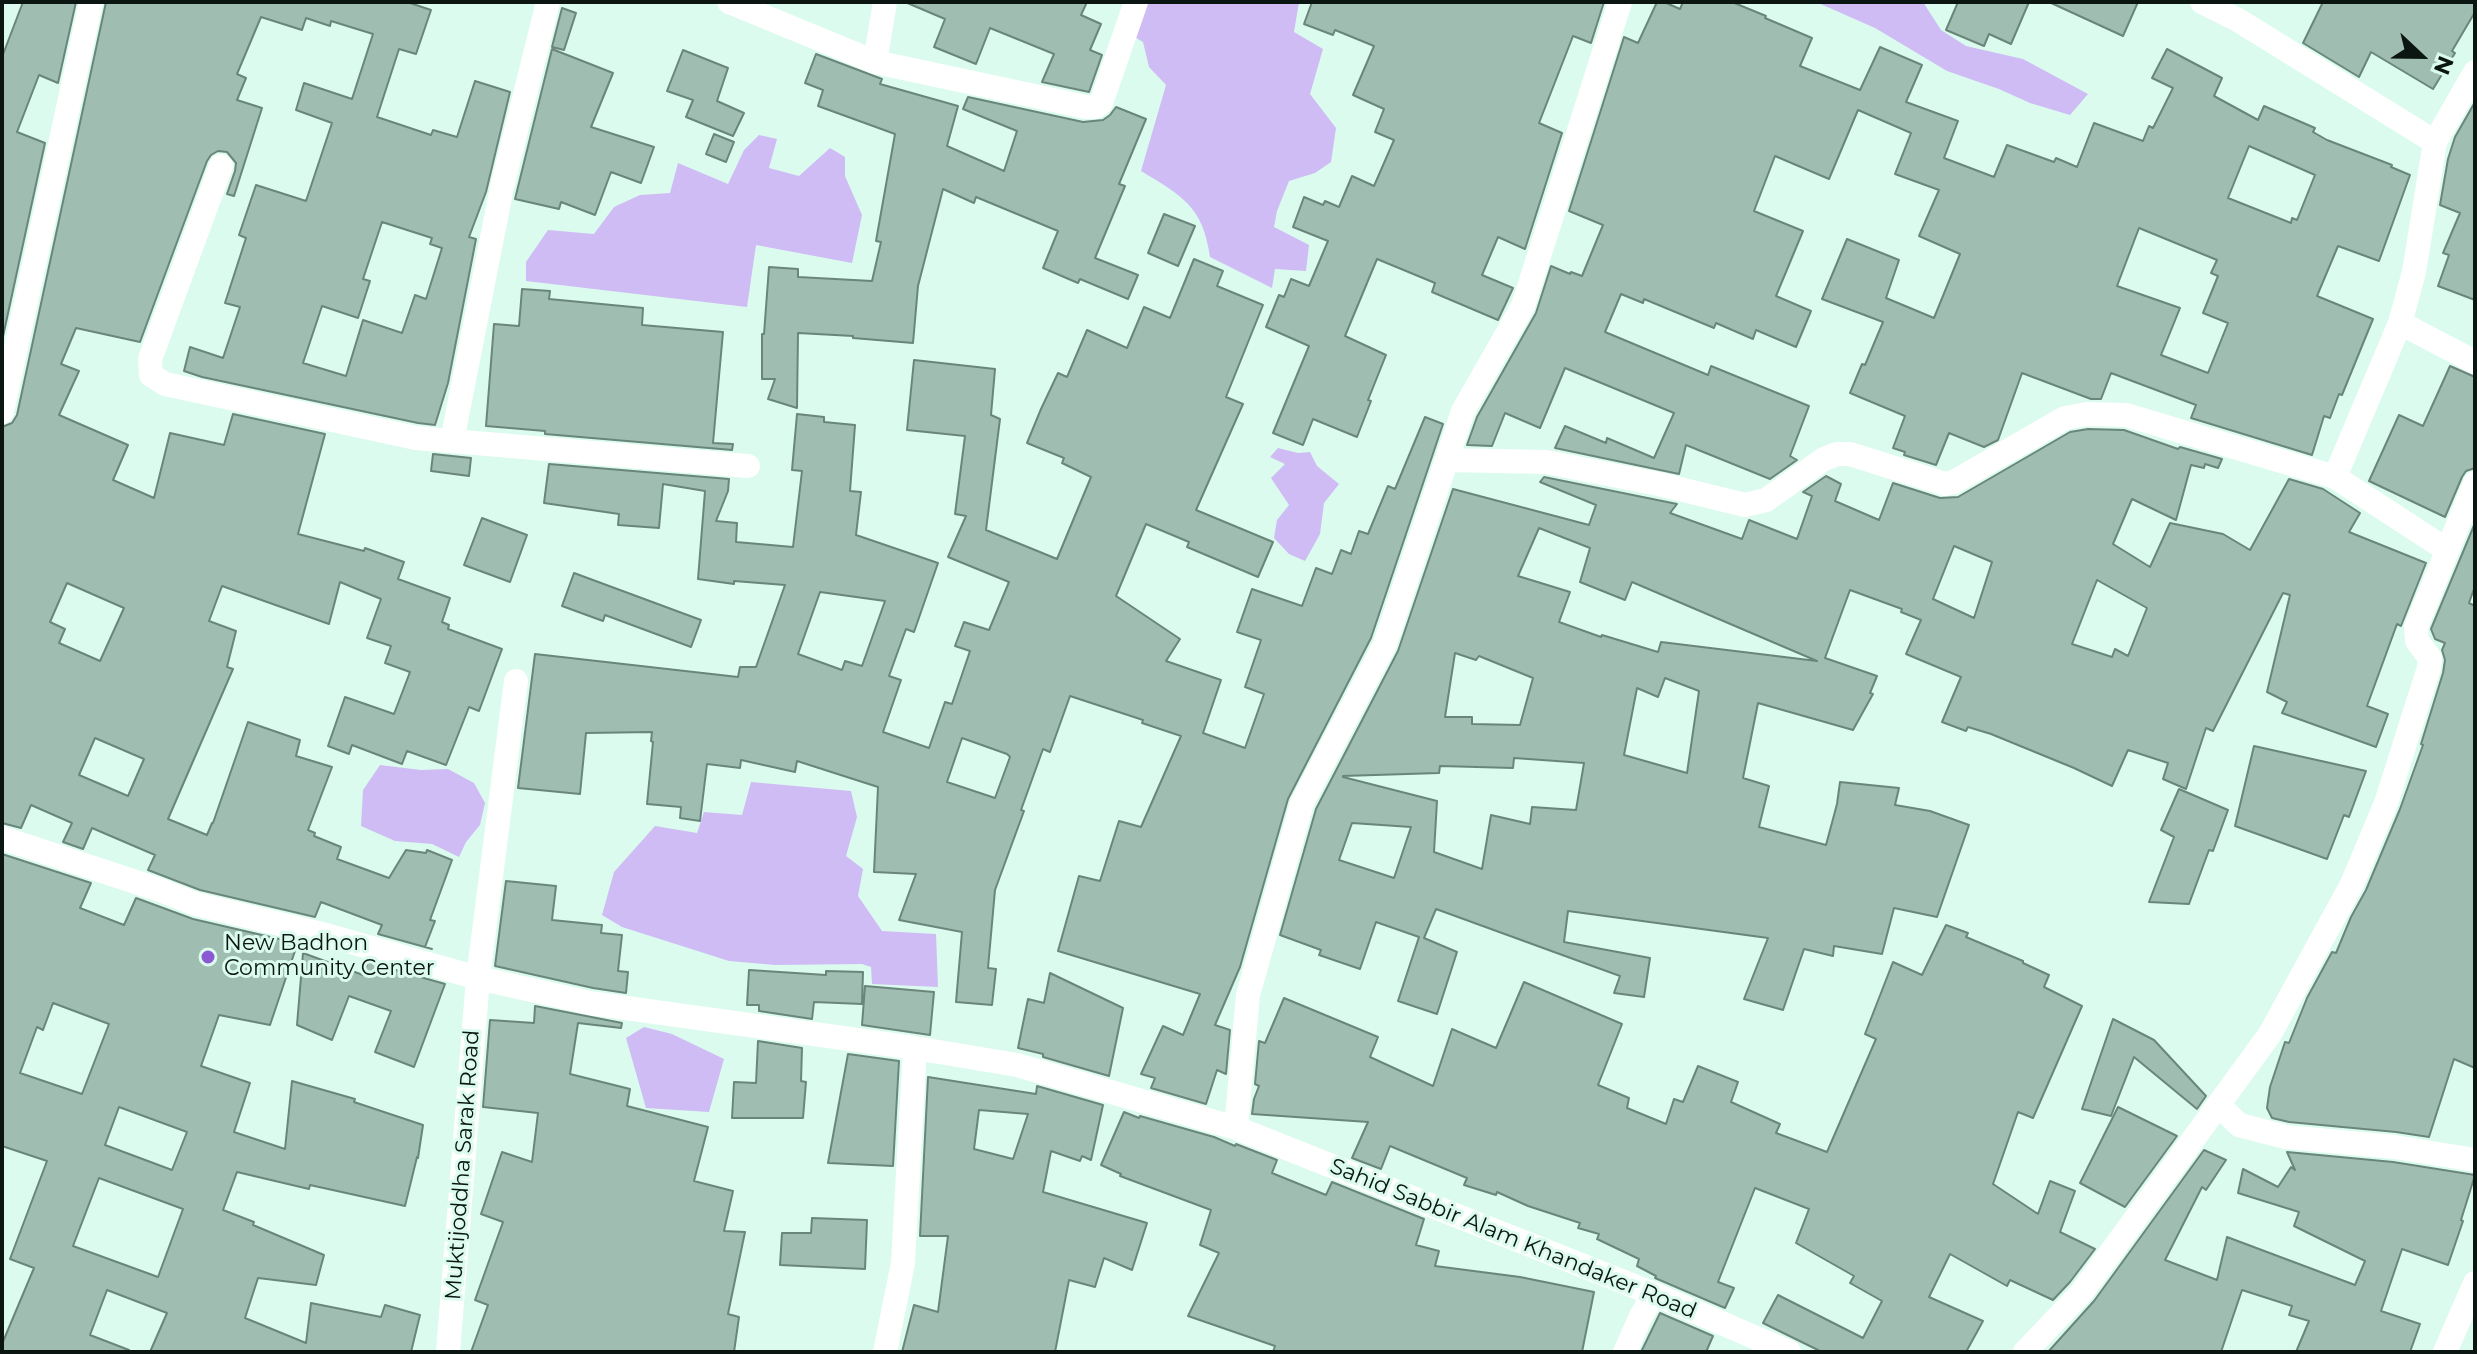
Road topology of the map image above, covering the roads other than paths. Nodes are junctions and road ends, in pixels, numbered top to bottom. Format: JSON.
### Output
{"nodes":[{"id":1,"x":91,"y":2,"type":"edge"},
{"id":2,"x":548,"y":2,"type":"edge"},
{"id":3,"x":729,"y":2,"type":"edge"},
{"id":4,"x":885,"y":2,"type":"edge"},
{"id":5,"x":1136,"y":2,"type":"edge"},
{"id":6,"x":1620,"y":2,"type":"edge"},
{"id":7,"x":2202,"y":2,"type":"edge"},
{"id":8,"x":875,"y":62,"type":"junction"},
{"id":9,"x":2475,"y":72,"type":"edge"},
{"id":10,"x":2435,"y":142,"type":"junction"},
{"id":11,"x":221,"y":166,"type":"dead end"},
{"id":12,"x":2400,"y":323,"type":"junction"},
{"id":13,"x":2475,"y":362,"type":"edge"},
{"id":14,"x":2,"y":412,"type":"edge"},
{"id":15,"x":452,"y":441,"type":"junction"},
{"id":16,"x":1447,"y":460,"type":"junction"},
{"id":17,"x":748,"y":466,"type":"dead end"},
{"id":18,"x":2335,"y":477,"type":"junction"},
{"id":19,"x":2475,"y":483,"type":"edge"},
{"id":20,"x":2447,"y":550,"type":"junction"},
{"id":21,"x":516,"y":681,"type":"dead end"},
{"id":22,"x":2,"y":838,"type":"edge"},
{"id":23,"x":478,"y":978,"type":"junction"},
{"id":24,"x":915,"y":1048,"type":"junction"},
{"id":25,"x":2219,"y":1105,"type":"junction"},
{"id":26,"x":1236,"y":1128,"type":"junction"},
{"id":27,"x":2475,"y":1135,"type":"edge"},
{"id":28,"x":2470,"y":1159,"type":"edge"},
{"id":29,"x":2475,"y":1283,"type":"edge"},
{"id":30,"x":1654,"y":1294,"type":"junction"},
{"id":31,"x":448,"y":1352,"type":"edge"},
{"id":32,"x":885,"y":1352,"type":"edge"},
{"id":33,"x":1625,"y":1352,"type":"edge"},
{"id":34,"x":1789,"y":1352,"type":"edge"},
{"id":35,"x":2025,"y":1352,"type":"edge"},
{"id":36,"x":2445,"y":1352,"type":"edge"}],
"edges":[{"from":1,"to":14,"type":"street"},
{"from":2,"to":15,"type":"street"},
{"from":3,"to":8,"type":"street"},
{"from":4,"to":8,"type":"street"},
{"from":5,"to":8,"type":"street"},
{"from":6,"to":16,"type":"street"},
{"from":7,"to":10,"type":"street"},
{"from":9,"to":10,"type":"street"},
{"from":10,"to":12,"type":"street"},
{"from":11,"to":15,"type":"street"},
{"from":12,"to":13,"type":"street"},
{"from":12,"to":18,"type":"street"},
{"from":15,"to":17,"type":"street"},
{"from":16,"to":18,"type":"street"},
{"from":16,"to":26,"type":"street"},
{"from":18,"to":20,"type":"street"},
{"from":19,"to":20,"type":"street"},
{"from":20,"to":25,"type":"street"},
{"from":21,"to":23,"type":"street","name":"Muktijoddha Sarak Road"},
{"from":22,"to":23,"type":"street","name":"Sahid Sabbir Alam Khandaker Road"},
{"from":23,"to":24,"type":"street","name":"Sahid Sabbir Alam Khandaker Road"},
{"from":23,"to":31,"type":"street","name":"Muktijoddha Sarak Road"},
{"from":24,"to":26,"type":"street","name":"Sahid Sabbir Alam Khandaker Road"},
{"from":24,"to":32,"type":"street"},
{"from":25,"to":28,"type":"street"},
{"from":25,"to":35,"type":"street"},
{"from":26,"to":30,"type":"street","name":"Sahid Sabbir Alam Khandaker Road"},
{"from":27,"to":28,"type":"street"},
{"from":29,"to":36,"type":"street"},
{"from":30,"to":33,"type":"street"},
{"from":30,"to":34,"type":"street","name":"Sahid Sabbir Alam Khandaker Road"}]}
